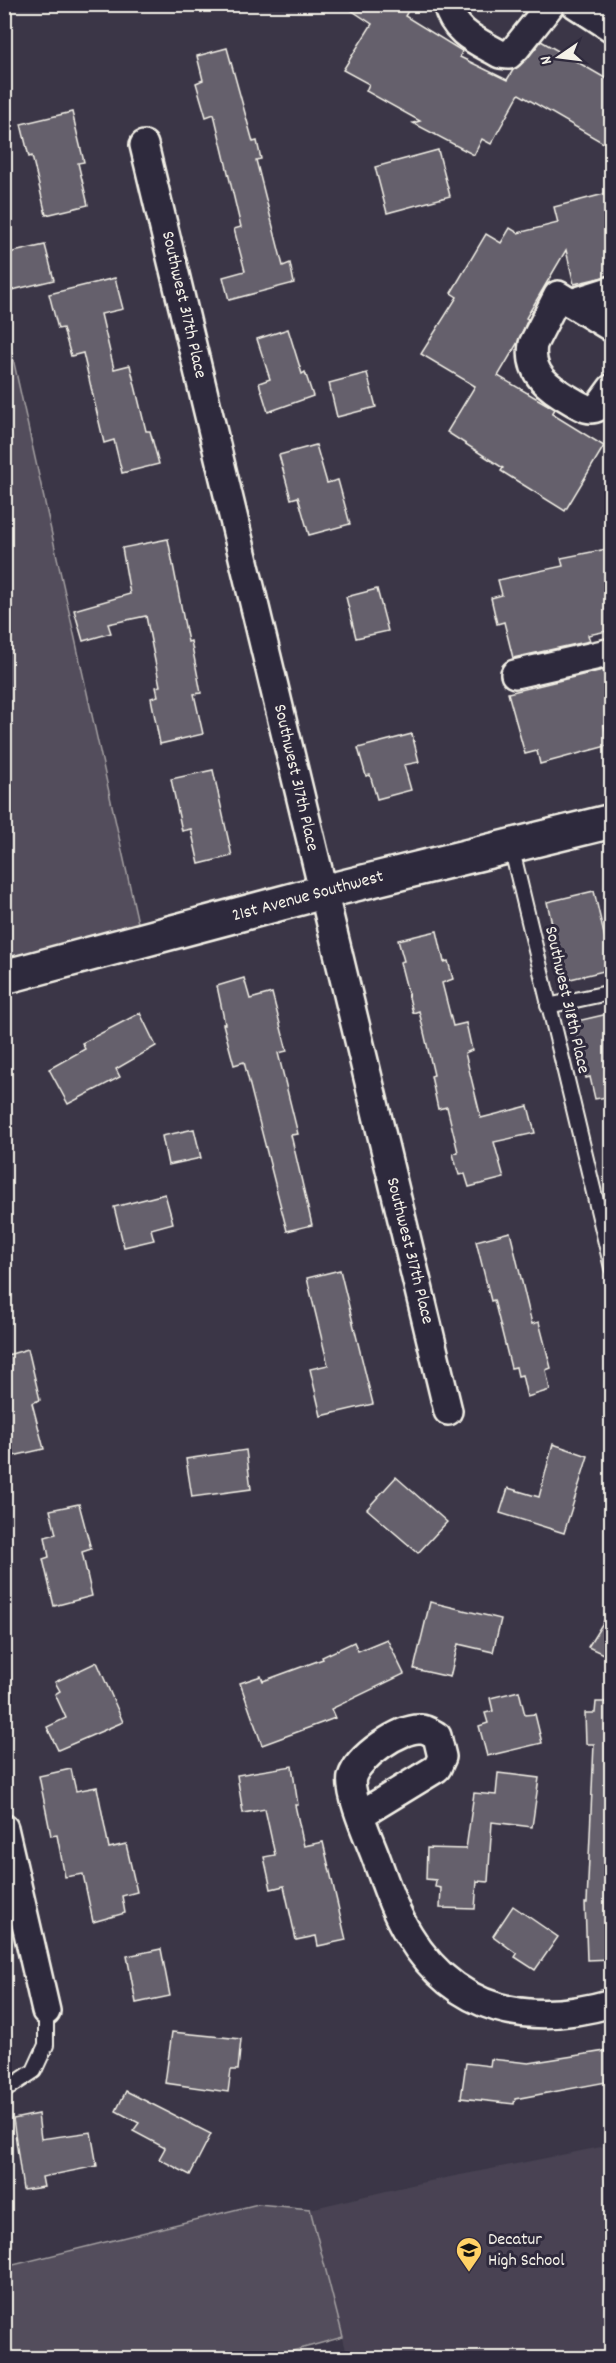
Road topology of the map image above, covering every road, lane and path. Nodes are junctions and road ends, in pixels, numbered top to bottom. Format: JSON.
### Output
{"nodes":[{"id":1,"x":447,"y":4,"type":"edge"},
{"id":2,"x":551,"y":4,"type":"edge"},
{"id":3,"x":575,"y":4,"type":"edge"},
{"id":4,"x":612,"y":28,"type":"edge"},
{"id":5,"x":144,"y":145,"type":"dead end"},
{"id":6,"x":612,"y":290,"type":"edge"},
{"id":7,"x":571,"y":303,"type":"junction"},
{"id":8,"x":612,"y":328,"type":"edge"},
{"id":9,"x":612,"y":388,"type":"edge"},
{"id":10,"x":612,"y":652,"type":"edge"},
{"id":11,"x":514,"y":674,"type":"dead end"},
{"id":12,"x":612,"y":821,"type":"edge"},
{"id":13,"x":511,"y":844,"type":"junction"},
{"id":14,"x":323,"y":892,"type":"junction"},
{"id":15,"x":4,"y":977,"type":"edge"},
{"id":16,"x":612,"y":992,"type":"edge"},
{"id":17,"x":548,"y":1006,"type":"junction"},
{"id":18,"x":612,"y":1268,"type":"edge"},
{"id":19,"x":448,"y":1411,"type":"dead end"},
{"id":20,"x":360,"y":1815,"type":"dead end"},
{"id":21,"x":4,"y":1828,"type":"edge"},
{"id":22,"x":612,"y":2003,"type":"edge"},
{"id":23,"x":46,"y":2011,"type":"joint"},
{"id":24,"x":4,"y":2091,"type":"edge"}],
"edges":[{"from":1,"to":2,"type":"street"},
{"from":3,"to":4,"type":"street"},
{"from":5,"to":14,"type":"street","name":"Southwest 317th Place"},
{"from":6,"to":7,"type":"street"},
{"from":7,"to":8,"type":"street"},
{"from":7,"to":9,"type":"street"},
{"from":10,"to":11,"type":"street"},
{"from":12,"to":13,"type":"main road","name":"21st Avenue Southwest"},
{"from":13,"to":14,"type":"main road","name":"21st Avenue Southwest"},
{"from":13,"to":17,"type":"lane","name":"Southwest 318th Place"},
{"from":14,"to":15,"type":"main road","name":"21st Avenue Southwest"},
{"from":14,"to":19,"type":"street","name":"Southwest 317th Place"},
{"from":16,"to":17,"type":"lane"},
{"from":17,"to":18,"type":"lane","name":"Southwest 318th Place"},
{"from":20,"to":22,"type":"street"},
{"from":21,"to":23,"type":"street"},
{"from":23,"to":24,"type":"lane"}]}
